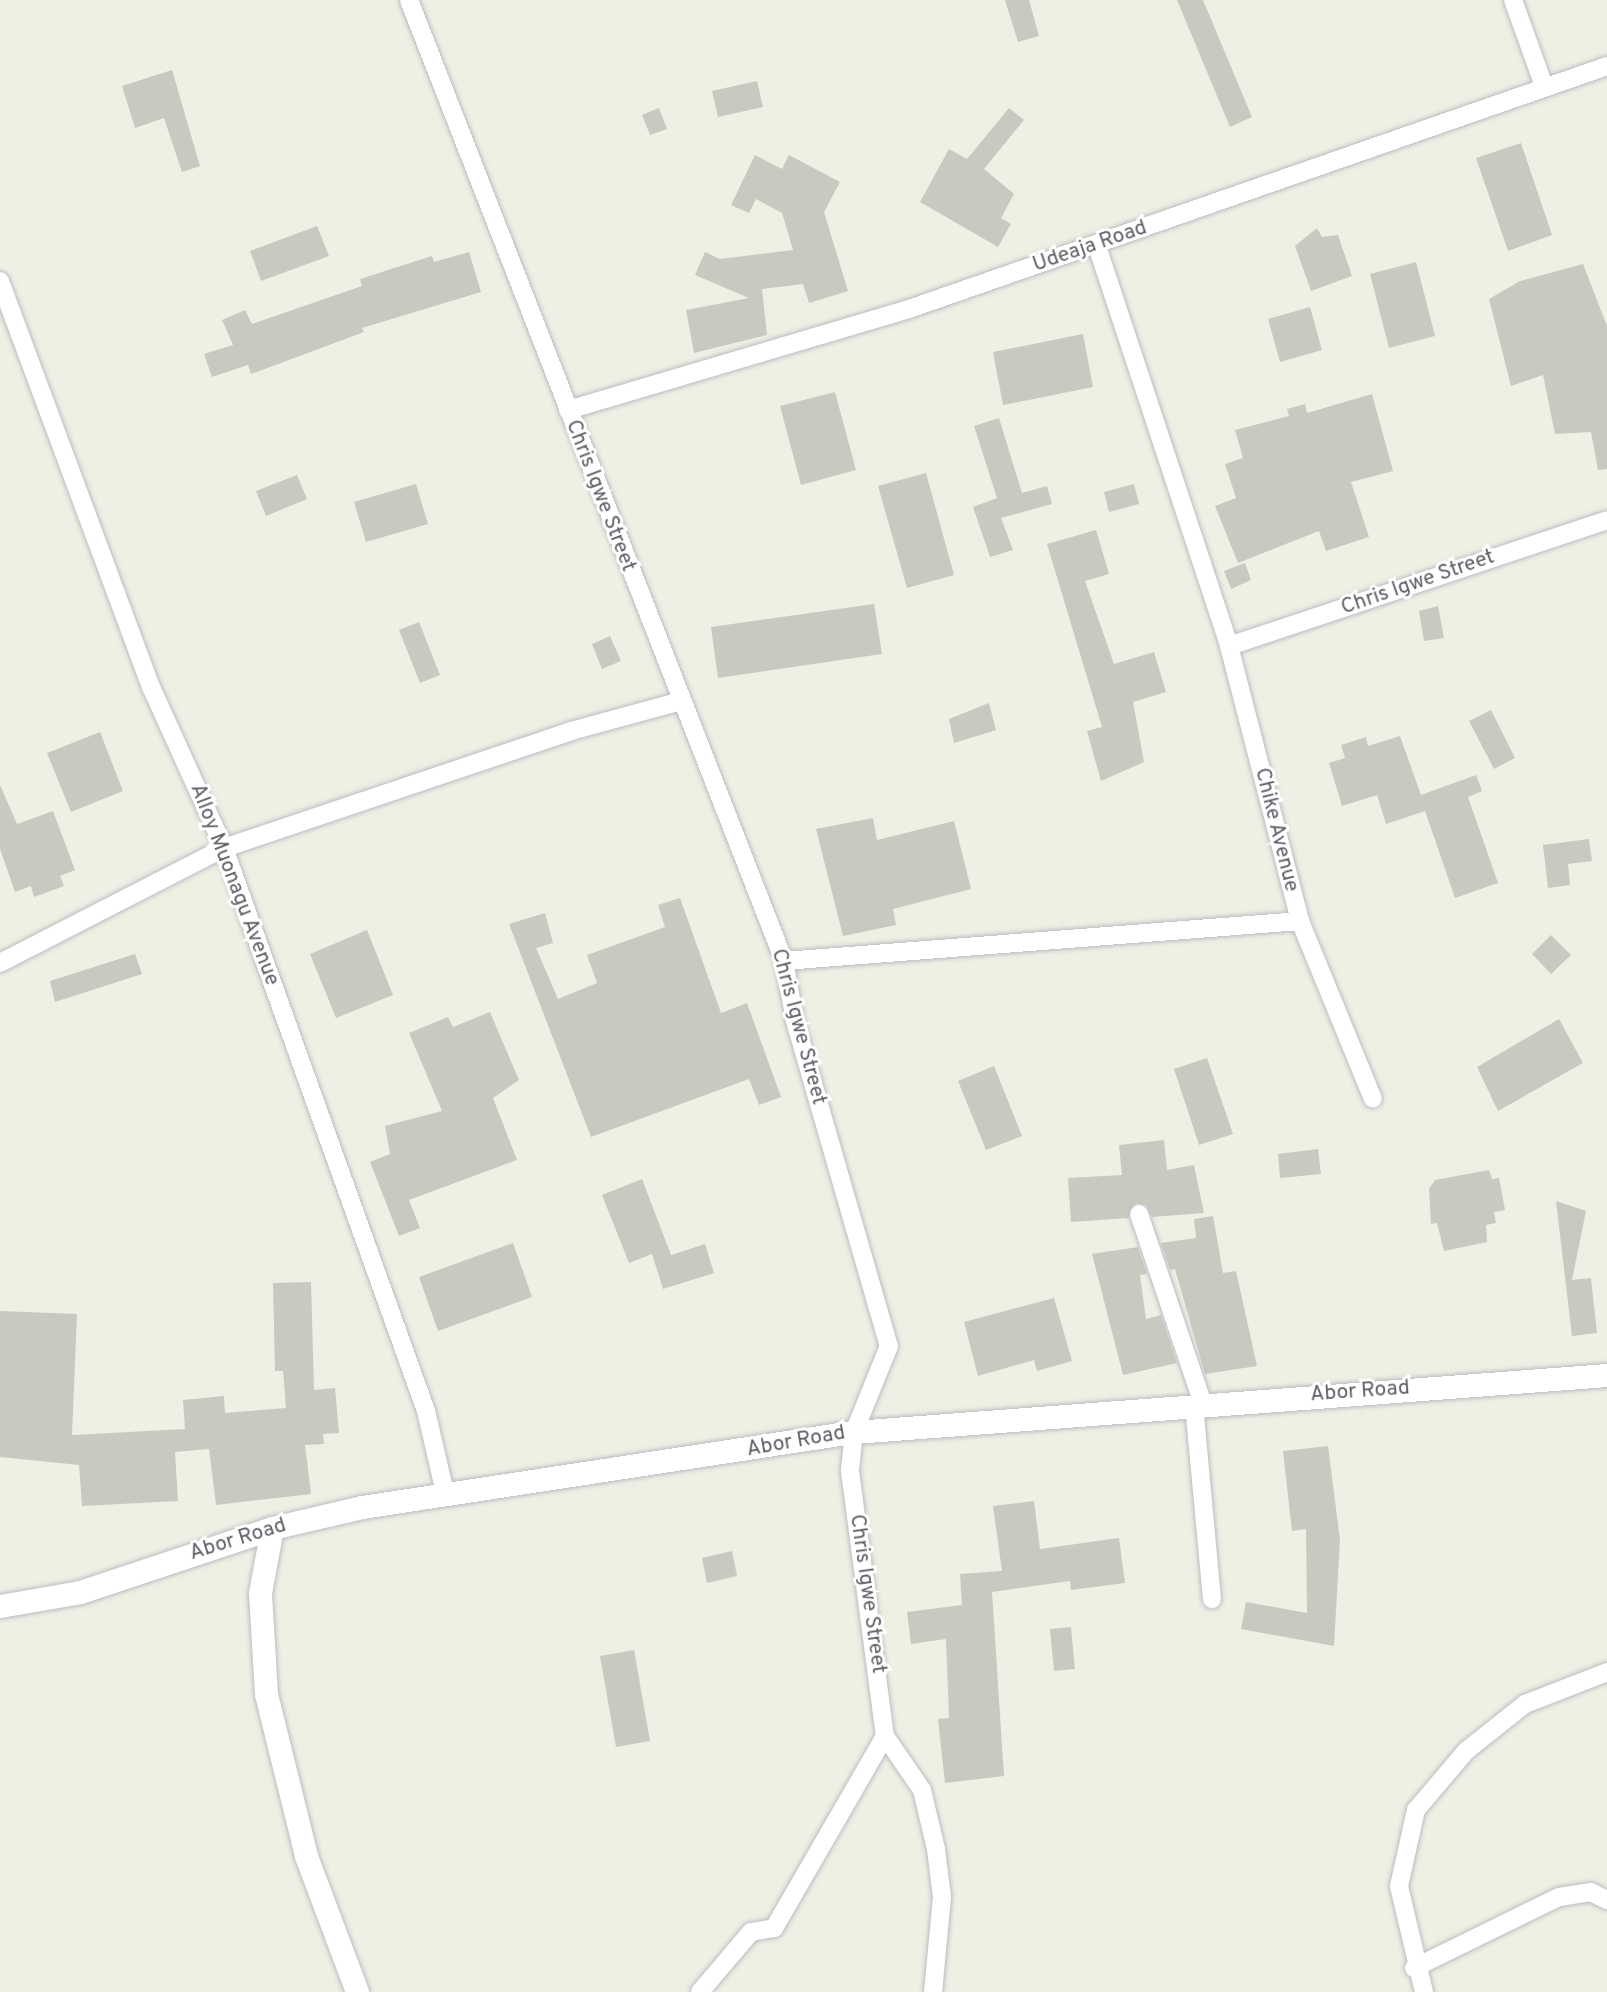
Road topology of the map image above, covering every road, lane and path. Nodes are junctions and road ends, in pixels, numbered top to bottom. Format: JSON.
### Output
{"nodes":[{"id":1,"x":409,"y":0,"type":"edge"},
{"id":2,"x":1513,"y":0,"type":"edge"},
{"id":3,"x":1607,"y":65,"type":"edge"},
{"id":4,"x":1544,"y":86,"type":"junction"},
{"id":5,"x":1097,"y":246,"type":"junction"},
{"id":6,"x":0,"y":281,"type":"edge"},
{"id":7,"x":568,"y":410,"type":"junction"},
{"id":8,"x":1607,"y":520,"type":"edge"},
{"id":9,"x":1229,"y":646,"type":"junction"},
{"id":10,"x":678,"y":702,"type":"junction"},
{"id":11,"x":224,"y":848,"type":"junction"},
{"id":12,"x":1300,"y":921,"type":"junction"},
{"id":13,"x":784,"y":961,"type":"junction"},
{"id":14,"x":0,"y":963,"type":"edge"},
{"id":15,"x":1373,"y":1099,"type":"dead end"},
{"id":16,"x":1139,"y":1214,"type":"dead end"},
{"id":17,"x":1607,"y":1374,"type":"edge"},
{"id":18,"x":1198,"y":1404,"type":"junction"},
{"id":19,"x":854,"y":1432,"type":"junction"},
{"id":20,"x":446,"y":1497,"type":"junction"},
{"id":21,"x":272,"y":1528,"type":"junction"},
{"id":22,"x":1212,"y":1599,"type":"dead end"},
{"id":23,"x":0,"y":1606,"type":"edge"},
{"id":24,"x":1607,"y":1672,"type":"edge"},
{"id":25,"x":885,"y":1736,"type":"junction"},
{"id":26,"x":1607,"y":1900,"type":"edge"},
{"id":27,"x":1414,"y":1968,"type":"junction"},
{"id":28,"x":356,"y":1992,"type":"edge"},
{"id":29,"x":700,"y":1992,"type":"edge"},
{"id":30,"x":933,"y":1992,"type":"edge"},
{"id":31,"x":1424,"y":1992,"type":"edge"}],
"edges":[{"from":1,"to":7,"type":"street","name":"Chris Igwe Street"},
{"from":2,"to":4,"type":"street"},
{"from":3,"to":4,"type":"street","name":"Udeaja Road"},
{"from":4,"to":5,"type":"street","name":"Udeaja Road"},
{"from":5,"to":7,"type":"street","name":"Udeaja Road"},
{"from":5,"to":9,"type":"street","name":"Chike Avenue"},
{"from":6,"to":11,"type":"street","name":"Alloy Muonagu Avenue"},
{"from":7,"to":10,"type":"street","name":"Chris Igwe Street"},
{"from":8,"to":9,"type":"street","name":"Chris Igwe Street"},
{"from":9,"to":12,"type":"street","name":"Chike Avenue"},
{"from":10,"to":11,"type":"street"},
{"from":10,"to":13,"type":"street","name":"Chris Igwe Street"},
{"from":11,"to":14,"type":"street"},
{"from":11,"to":20,"type":"street","name":"Alloy Muonagu Avenue"},
{"from":12,"to":13,"type":"street","name":"Chike Avenue"},
{"from":12,"to":15,"type":"street"},
{"from":13,"to":19,"type":"street","name":"Chris Igwe Street"},
{"from":16,"to":18,"type":"street"},
{"from":17,"to":18,"type":"street","name":"Abor Road"},
{"from":18,"to":19,"type":"street","name":"Abor Road"},
{"from":18,"to":22,"type":"street"},
{"from":19,"to":20,"type":"street","name":"Abor Road"},
{"from":19,"to":25,"type":"street","name":"Chris Igwe Street"},
{"from":20,"to":21,"type":"street","name":"Abor Road"},
{"from":21,"to":23,"type":"street","name":"Abor Road"},
{"from":21,"to":28,"type":"street"},
{"from":24,"to":27,"type":"street"},
{"from":25,"to":29,"type":"street"},
{"from":25,"to":30,"type":"street"},
{"from":26,"to":27,"type":"street"},
{"from":27,"to":31,"type":"street"}]}
